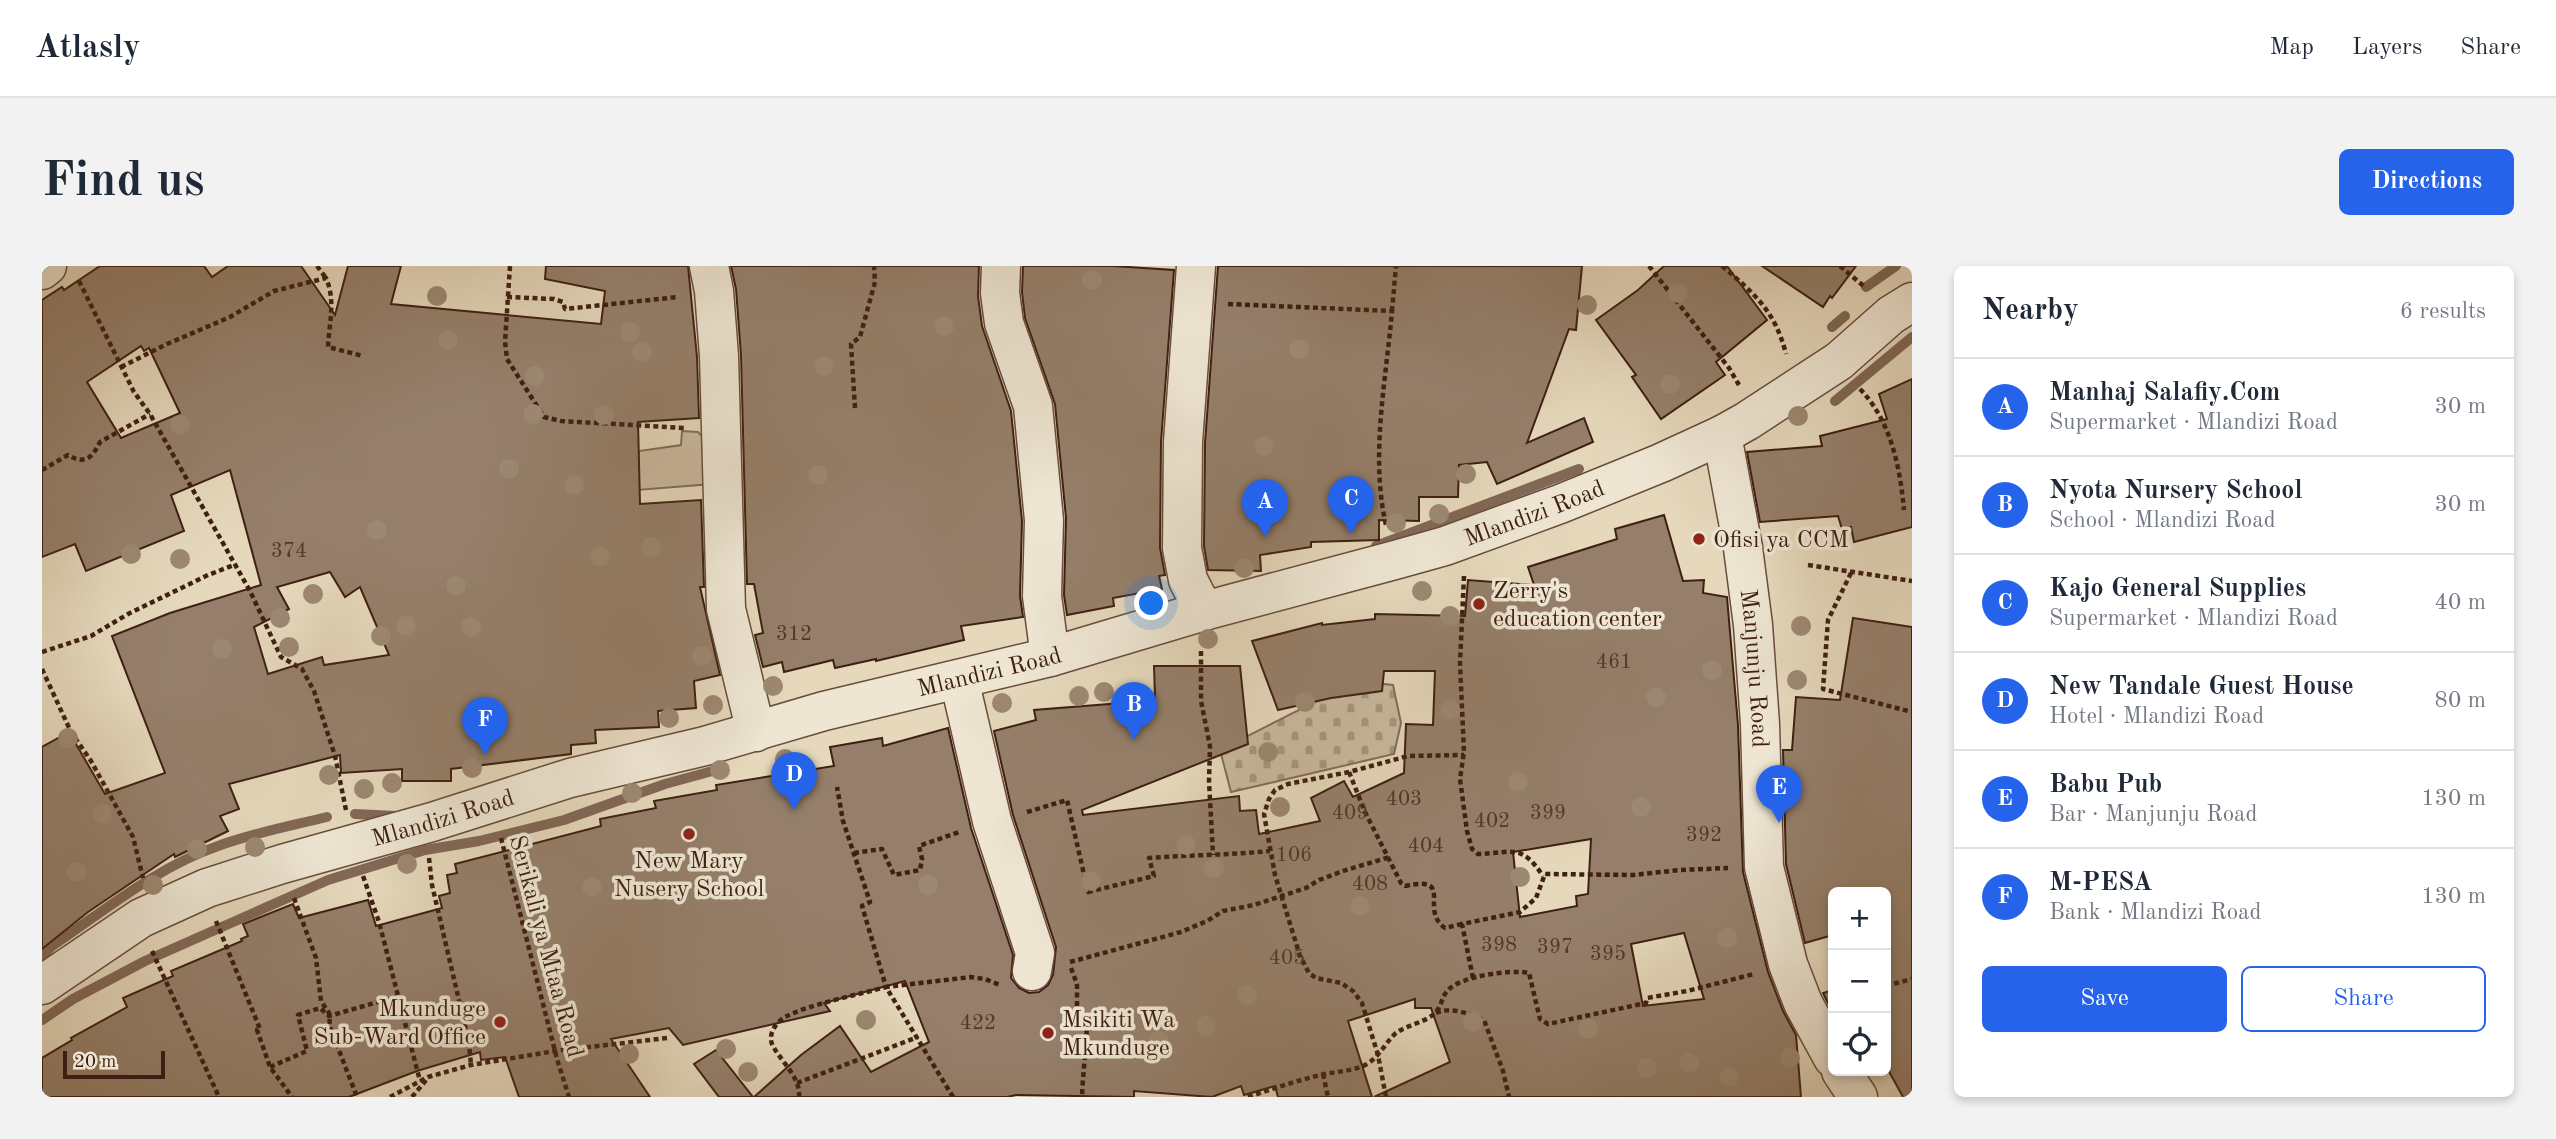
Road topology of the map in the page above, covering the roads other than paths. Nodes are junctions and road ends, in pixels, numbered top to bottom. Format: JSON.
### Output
{"nodes":[{"id":1,"x":1001,"y":266,"type":"edge"},
{"id":2,"x":712,"y":278,"type":"edge"},
{"id":3,"x":1194,"y":284,"type":"edge"},
{"id":4,"x":1912,"y":302,"type":"edge"},
{"id":5,"x":1735,"y":428,"type":"junction"},
{"id":6,"x":1204,"y":611,"type":"junction"},
{"id":7,"x":1050,"y":657,"type":"junction"},
{"id":8,"x":959,"y":679,"type":"junction"},
{"id":9,"x":756,"y":732,"type":"junction"},
{"id":10,"x":1032,"y":971,"type":"road end"},
{"id":11,"x":42,"y":985,"type":"edge"},
{"id":12,"x":1828,"y":1049,"type":"edge"},
{"id":13,"x":1844,"y":1076,"type":"edge"},
{"id":14,"x":1857,"y":1097,"type":"edge"}],
"edges":[{"from":1,"to":7,"type":"street"},
{"from":2,"to":9,"type":"street"},
{"from":3,"to":6,"type":"street"},
{"from":4,"to":5,"type":"street","name":"Mlandizi Road"},
{"from":5,"to":6,"type":"street","name":"Mlandizi Road"},
{"from":5,"to":12,"type":"street","name":"Manjunju Road"},
{"from":6,"to":7,"type":"street","name":"Mlandizi Road"},
{"from":7,"to":8,"type":"street","name":"Mlandizi Road"},
{"from":8,"to":9,"type":"street","name":"Mlandizi Road"},
{"from":8,"to":10,"type":"street"},
{"from":9,"to":11,"type":"street","name":"Mlandizi Road"},
{"from":13,"to":14,"type":"street"}]}
